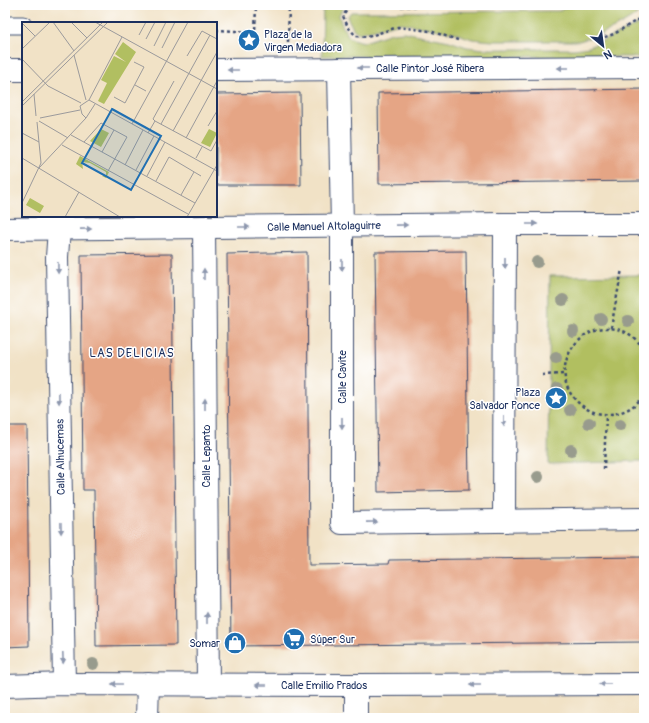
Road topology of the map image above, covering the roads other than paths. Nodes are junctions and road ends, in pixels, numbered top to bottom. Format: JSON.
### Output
{"nodes":[{"id":1,"x":5,"y":25,"type":"edge"},
{"id":2,"x":22,"y":25,"type":"edge"},
{"id":3,"x":644,"y":67,"type":"edge"},
{"id":4,"x":339,"y":69,"type":"junction"},
{"id":5,"x":5,"y":70,"type":"edge"},
{"id":6,"x":22,"y":70,"type":"edge"},
{"id":7,"x":217,"y":70,"type":"edge"},
{"id":8,"x":505,"y":224,"type":"junction"},
{"id":9,"x":644,"y":224,"type":"edge"},
{"id":10,"x":342,"y":226,"type":"junction"},
{"id":11,"x":204,"y":227,"type":"junction"},
{"id":12,"x":5,"y":229,"type":"edge"},
{"id":13,"x":59,"y":229,"type":"junction"},
{"id":14,"x":644,"y":519,"type":"edge"},
{"id":15,"x":504,"y":521,"type":"junction"},
{"id":16,"x":64,"y":684,"type":"junction"},
{"id":17,"x":148,"y":684,"type":"junction"},
{"id":18,"x":644,"y":684,"type":"edge"},
{"id":19,"x":208,"y":685,"type":"junction"},
{"id":20,"x":356,"y":685,"type":"junction"},
{"id":21,"x":5,"y":686,"type":"edge"},
{"id":22,"x":147,"y":718,"type":"edge"},
{"id":23,"x":356,"y":718,"type":"edge"}],
"edges":[{"from":1,"to":2,"type":"lane"},
{"from":3,"to":4,"type":"street","name":"Calle Pintor José Ribera","one_way":true},
{"from":4,"to":7,"type":"street","name":"Calle Pintor José Ribera","one_way":true},
{"from":4,"to":10,"type":"street","name":"Calle Cavite"},
{"from":5,"to":6,"type":"street"},
{"from":8,"to":9,"type":"street","name":"Calle Manuel Altolaguirre","one_way":true},
{"from":10,"to":8,"type":"street","name":"Calle Manuel Altolaguirre","one_way":true},
{"from":8,"to":15,"type":"street","one_way":true},
{"from":11,"to":10,"type":"street","name":"Calle Manuel Altolaguirre","one_way":true},
{"from":10,"to":15,"type":"street","name":"Calle Cavite","one_way":true},
{"from":13,"to":11,"type":"street","name":"Calle Manuel Altolaguirre","one_way":true},
{"from":19,"to":11,"type":"street","name":"Calle Lepanto","one_way":true},
{"from":12,"to":13,"type":"street","name":"Calle Manuel Altolaguirre"},
{"from":13,"to":16,"type":"street","name":"Calle Alhucemas","one_way":true},
{"from":14,"to":15,"type":"street"},
{"from":17,"to":16,"type":"street","name":"Calle Emilio Prados","one_way":true},
{"from":16,"to":21,"type":"street","name":"Calle Emilio Prados"},
{"from":17,"to":19,"type":"street","name":"Calle Emilio Prados"},
{"from":17,"to":22,"type":"street"},
{"from":18,"to":20,"type":"street","name":"Calle Emilio Prados","one_way":true},
{"from":20,"to":19,"type":"street","name":"Calle Emilio Prados","one_way":true},
{"from":20,"to":23,"type":"street"}]}
